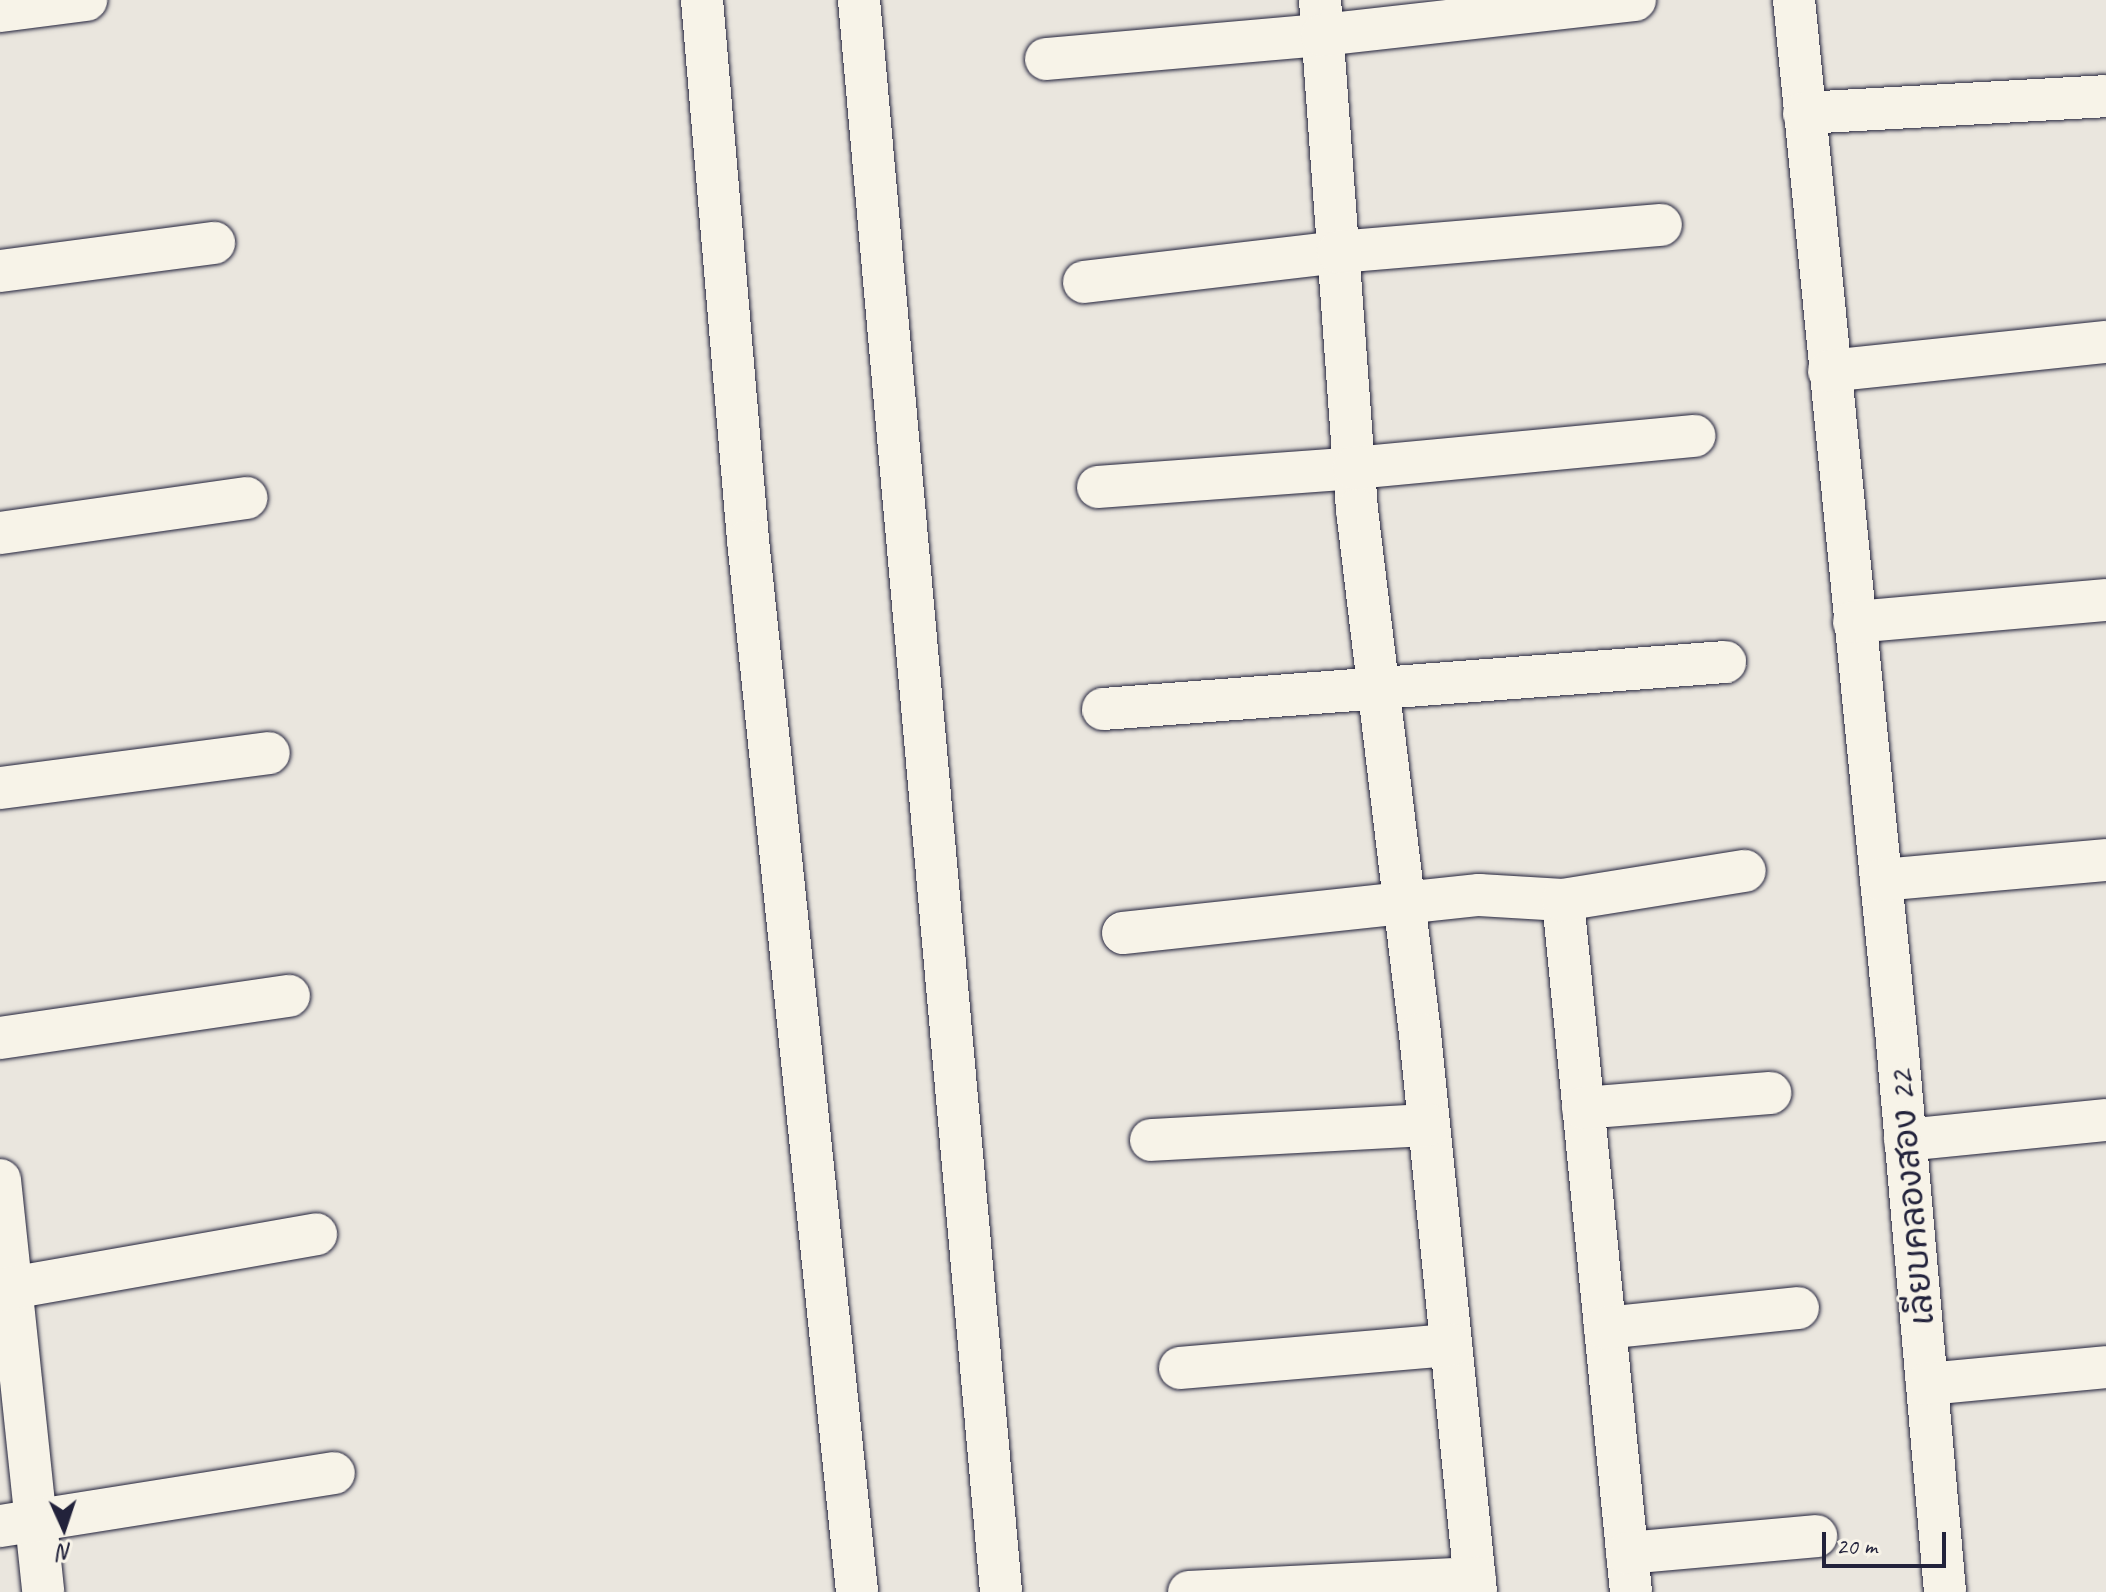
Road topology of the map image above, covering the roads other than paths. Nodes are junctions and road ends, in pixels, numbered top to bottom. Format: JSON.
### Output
{"nodes":[{"id":1,"x":86,"y":0,"type":"edge"},
{"id":2,"x":702,"y":0,"type":"edge"},
{"id":3,"x":859,"y":0,"type":"edge"},
{"id":4,"x":1635,"y":0,"type":"edge"},
{"id":5,"x":1794,"y":0,"type":"edge"},
{"id":6,"x":0,"y":11,"type":"edge"},
{"id":7,"x":1321,"y":18,"type":"edge"},
{"id":8,"x":1046,"y":59,"type":"dead end"},
{"id":9,"x":2106,"y":96,"type":"edge"},
{"id":10,"x":1804,"y":113,"type":"junction"},
{"id":11,"x":1661,"y":225,"type":"dead end"},
{"id":12,"x":214,"y":243,"type":"dead end"},
{"id":13,"x":1338,"y":252,"type":"junction"},
{"id":14,"x":0,"y":271,"type":"edge"},
{"id":15,"x":1084,"y":282,"type":"dead end"},
{"id":16,"x":2106,"y":342,"type":"edge"},
{"id":17,"x":1829,"y":371,"type":"junction"},
{"id":18,"x":1694,"y":436,"type":"dead end"},
{"id":19,"x":1354,"y":468,"type":"junction"},
{"id":20,"x":1098,"y":487,"type":"dead end"},
{"id":21,"x":247,"y":498,"type":"dead end"},
{"id":22,"x":0,"y":533,"type":"edge"},
{"id":23,"x":2106,"y":600,"type":"edge"},
{"id":24,"x":1854,"y":622,"type":"junction"},
{"id":25,"x":1725,"y":662,"type":"dead end"},
{"id":26,"x":1378,"y":689,"type":"junction"},
{"id":27,"x":1103,"y":709,"type":"dead end"},
{"id":28,"x":269,"y":753,"type":"dead end"},
{"id":29,"x":0,"y":788,"type":"edge"},
{"id":30,"x":2106,"y":860,"type":"edge"},
{"id":31,"x":1745,"y":871,"type":"dead end"},
{"id":32,"x":1881,"y":880,"type":"junction"},
{"id":33,"x":1563,"y":900,"type":"junction"},
{"id":34,"x":1403,"y":902,"type":"junction"},
{"id":35,"x":1123,"y":933,"type":"dead end"},
{"id":36,"x":289,"y":996,"type":"dead end"},
{"id":37,"x":0,"y":1038,"type":"edge"},
{"id":38,"x":1770,"y":1093,"type":"dead end"},
{"id":39,"x":1583,"y":1108,"type":"junction"},
{"id":40,"x":2106,"y":1120,"type":"edge"},
{"id":41,"x":1429,"y":1125,"type":"junction"},
{"id":42,"x":1151,"y":1140,"type":"dead end"},
{"id":43,"x":1905,"y":1140,"type":"junction"},
{"id":44,"x":0,"y":1180,"type":"edge"},
{"id":45,"x":316,"y":1234,"type":"dead end"},
{"id":46,"x":6,"y":1290,"type":"edge"},
{"id":47,"x":1798,"y":1308,"type":"dead end"},
{"id":48,"x":1605,"y":1328,"type":"junction"},
{"id":49,"x":1451,"y":1345,"type":"junction"},
{"id":50,"x":2106,"y":1367,"type":"edge"},
{"id":51,"x":1180,"y":1368,"type":"dead end"},
{"id":52,"x":1927,"y":1384,"type":"junction"},
{"id":53,"x":334,"y":1473,"type":"dead end"},
{"id":54,"x":18,"y":1523,"type":"edge"},
{"id":55,"x":1816,"y":1536,"type":"dead end"},
{"id":56,"x":1629,"y":1573,"type":"edge"},
{"id":57,"x":1475,"y":1585,"type":"edge"},
{"id":58,"x":43,"y":1592,"type":"edge"},
{"id":59,"x":857,"y":1592,"type":"edge"},
{"id":60,"x":1001,"y":1592,"type":"edge"},
{"id":61,"x":1189,"y":1592,"type":"edge"},
{"id":62,"x":1945,"y":1592,"type":"edge"}],
"edges":[{"from":1,"to":6,"type":"street"},
{"from":2,"to":59,"type":"street"},
{"from":3,"to":60,"type":"street"},
{"from":4,"to":7,"type":"street"},
{"from":5,"to":10,"type":"street","name":"เลียบคลองสอง 22"},
{"from":7,"to":8,"type":"street"},
{"from":7,"to":13,"type":"street"},
{"from":9,"to":10,"type":"street"},
{"from":10,"to":17,"type":"street","name":"เลียบคลองสอง 22"},
{"from":11,"to":13,"type":"street"},
{"from":12,"to":14,"type":"street"},
{"from":13,"to":15,"type":"street"},
{"from":13,"to":19,"type":"street"},
{"from":16,"to":17,"type":"street"},
{"from":17,"to":24,"type":"street","name":"เลียบคลองสอง 22"},
{"from":18,"to":19,"type":"street"},
{"from":19,"to":20,"type":"street"},
{"from":19,"to":26,"type":"street"},
{"from":21,"to":22,"type":"street"},
{"from":23,"to":24,"type":"street"},
{"from":24,"to":32,"type":"street","name":"เลียบคลองสอง 22"},
{"from":25,"to":26,"type":"street"},
{"from":26,"to":27,"type":"street"},
{"from":26,"to":34,"type":"street"},
{"from":28,"to":29,"type":"street"},
{"from":30,"to":32,"type":"street"},
{"from":31,"to":33,"type":"street"},
{"from":32,"to":43,"type":"street","name":"เลียบคลองสอง 22"},
{"from":33,"to":34,"type":"street"},
{"from":33,"to":39,"type":"street"},
{"from":34,"to":35,"type":"street"},
{"from":34,"to":41,"type":"street"},
{"from":36,"to":37,"type":"street"},
{"from":38,"to":39,"type":"street"},
{"from":39,"to":48,"type":"street"},
{"from":40,"to":43,"type":"street"},
{"from":41,"to":42,"type":"street"},
{"from":41,"to":49,"type":"street"},
{"from":43,"to":52,"type":"street","name":"เลียบคลองสอง 22"},
{"from":44,"to":46,"type":"street"},
{"from":45,"to":46,"type":"street"},
{"from":46,"to":54,"type":"street"},
{"from":47,"to":48,"type":"street"},
{"from":48,"to":56,"type":"street"},
{"from":49,"to":51,"type":"street"},
{"from":49,"to":57,"type":"street"},
{"from":50,"to":52,"type":"street"},
{"from":52,"to":62,"type":"street","name":"เลียบคลองสอง 22"},
{"from":53,"to":54,"type":"street"},
{"from":54,"to":58,"type":"street"},
{"from":55,"to":56,"type":"street"},
{"from":57,"to":61,"type":"street"}]}
